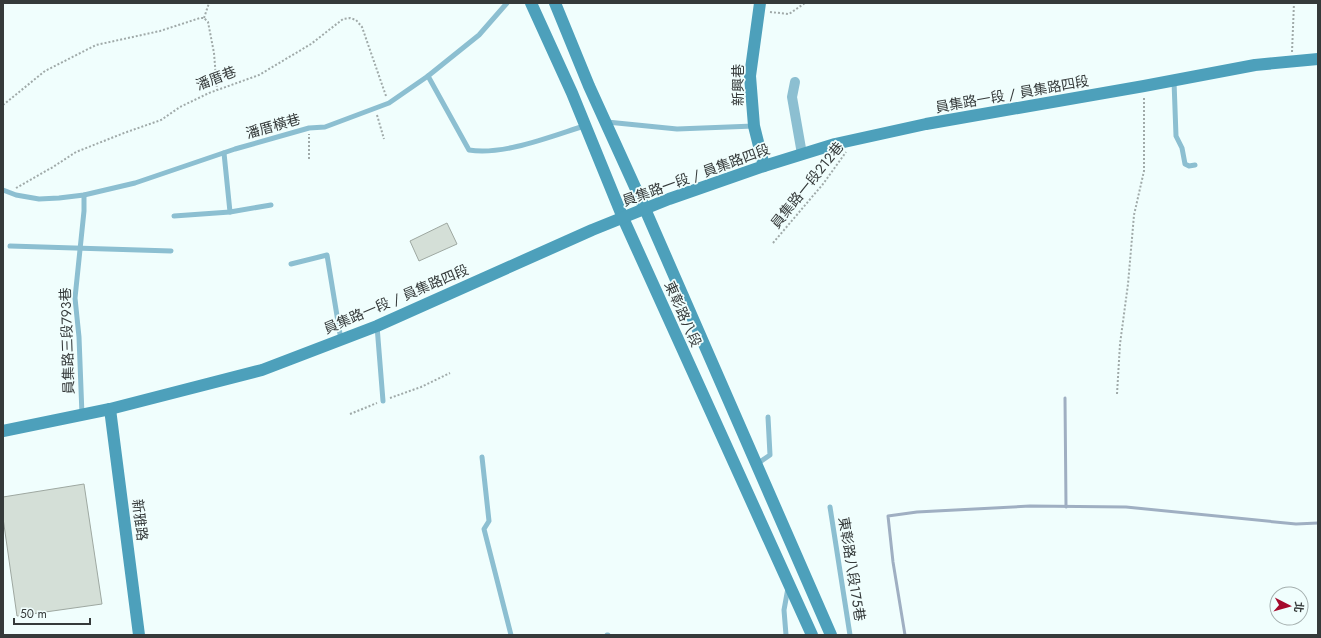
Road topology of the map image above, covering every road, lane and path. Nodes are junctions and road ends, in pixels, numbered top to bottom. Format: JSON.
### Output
{"nodes":[{"id":1,"x":209,"y":3,"type":"edge"},
{"id":2,"x":507,"y":3,"type":"edge"},
{"id":3,"x":531,"y":3,"type":"edge"},
{"id":4,"x":555,"y":3,"type":"edge"},
{"id":5,"x":805,"y":3,"type":"edge"},
{"id":6,"x":1294,"y":3,"type":"edge"},
{"id":7,"x":759,"y":7,"type":"edge"},
{"id":8,"x":204,"y":18,"type":"junction"},
{"id":9,"x":1318,"y":59,"type":"edge"},
{"id":10,"x":1292,"y":62,"type":"junction"},
{"id":11,"x":428,"y":76,"type":"junction"},
{"id":12,"x":1174,"y":81,"type":"junction"},
{"id":13,"x":795,"y":82,"type":"dead end"},
{"id":14,"x":1144,"y":86,"type":"junction"},
{"id":15,"x":217,"y":90,"type":"junction"},
{"id":16,"x":389,"y":103,"type":"junction"},
{"id":17,"x":3,"y":105,"type":"edge"},
{"id":18,"x":375,"y":108,"type":"junction"},
{"id":19,"x":606,"y":122,"type":"junction"},
{"id":20,"x":586,"y":126,"type":"junction"},
{"id":21,"x":754,"y":126,"type":"junction"},
{"id":22,"x":309,"y":128,"type":"junction"},
{"id":23,"x":856,"y":139,"type":"junction"},
{"id":24,"x":384,"y":140,"type":"dead end"},
{"id":25,"x":224,"y":153,"type":"junction"},
{"id":26,"x":802,"y":154,"type":"junction"},
{"id":27,"x":309,"y":159,"type":"dead end"},
{"id":28,"x":764,"y":166,"type":"junction"},
{"id":29,"x":1195,"y":166,"type":"dead end"},
{"id":30,"x":3,"y":170,"type":"edge"},
{"id":31,"x":3,"y":190,"type":"edge"},
{"id":32,"x":13,"y":193,"type":"junction"},
{"id":33,"x":84,"y":195,"type":"junction"},
{"id":34,"x":271,"y":205,"type":"dead end"},
{"id":35,"x":645,"y":209,"type":"junction"},
{"id":36,"x":230,"y":212,"type":"junction"},
{"id":37,"x":174,"y":216,"type":"dead end"},
{"id":38,"x":623,"y":218,"type":"junction"},
{"id":39,"x":773,"y":243,"type":"dead end"},
{"id":40,"x":10,"y":246,"type":"dead end"},
{"id":41,"x":80,"y":248,"type":"junction"},
{"id":42,"x":170,"y":251,"type":"dead end"},
{"id":43,"x":291,"y":264,"type":"dead end"},
{"id":44,"x":377,"y":326,"type":"junction"},
{"id":45,"x":341,"y":340,"type":"junction"},
{"id":46,"x":450,"y":373,"type":"dead end"},
{"id":47,"x":1117,"y":394,"type":"dead end"},
{"id":48,"x":383,"y":401,"type":"junction"},
{"id":49,"x":110,"y":409,"type":"junction"},
{"id":50,"x":350,"y":414,"type":"dead end"},
{"id":51,"x":82,"y":415,"type":"junction"},
{"id":52,"x":768,"y":417,"type":"dead end"},
{"id":53,"x":3,"y":431,"type":"edge"},
{"id":54,"x":482,"y":457,"type":"dead end"},
{"id":55,"x":756,"y":465,"type":"junction"},
{"id":56,"x":830,"y":507,"type":"dead end"},
{"id":57,"x":789,"y":584,"type":"junction"},
{"id":58,"x":139,"y":635,"type":"edge"},
{"id":59,"x":512,"y":635,"type":"edge"},
{"id":60,"x":786,"y":635,"type":"edge"},
{"id":61,"x":812,"y":635,"type":"edge"},
{"id":62,"x":831,"y":635,"type":"edge"},
{"id":63,"x":850,"y":635,"type":"edge"}],
"edges":[{"from":1,"to":8,"type":"path"},
{"from":2,"to":11,"type":"lane","name":"潘厝橫巷"},
{"from":3,"to":20,"type":"street","name":"東彰路八段"},
{"from":4,"to":19,"type":"street","name":"東彰路八段"},
{"from":5,"to":7,"type":"path"},
{"from":6,"to":10,"type":"path"},
{"from":7,"to":21,"type":"street","name":"新興巷"},
{"from":8,"to":15,"type":"path"},
{"from":8,"to":17,"type":"path"},
{"from":9,"to":10,"type":"street","name":"員集路一段 / 員集路四段"},
{"from":10,"to":12,"type":"street","name":"員集路一段 / 員集路四段"},
{"from":11,"to":16,"type":"lane","name":"潘厝橫巷"},
{"from":11,"to":20,"type":"lane"},
{"from":12,"to":14,"type":"street","name":"員集路一段 / 員集路四段"},
{"from":12,"to":29,"type":"lane"},
{"from":13,"to":26,"type":"street"},
{"from":14,"to":23,"type":"street","name":"員集路一段 / 員集路四段"},
{"from":14,"to":47,"type":"path"},
{"from":15,"to":16,"type":"path","name":"潘厝巷"},
{"from":15,"to":32,"type":"path","name":"潘厝巷"},
{"from":16,"to":18,"type":"lane","name":"潘厝橫巷"},
{"from":18,"to":22,"type":"lane","name":"潘厝橫巷"},
{"from":18,"to":24,"type":"path"},
{"from":19,"to":21,"type":"lane"},
{"from":19,"to":35,"type":"street","name":"東彰路八段"},
{"from":20,"to":38,"type":"street","name":"東彰路八段"},
{"from":21,"to":28,"type":"street","name":"新興巷"},
{"from":22,"to":25,"type":"lane","name":"潘厝橫巷"},
{"from":22,"to":27,"type":"path"},
{"from":23,"to":26,"type":"street","name":"員集路一段 / 員集路四段"},
{"from":23,"to":39,"type":"path","name":"員集路一段212巷"},
{"from":25,"to":33,"type":"lane","name":"潘厝橫巷"},
{"from":25,"to":36,"type":"lane"},
{"from":26,"to":28,"type":"street","name":"員集路一段 / 員集路四段"},
{"from":28,"to":35,"type":"street","name":"員集路一段 / 員集路四段"},
{"from":30,"to":31,"type":"path"},
{"from":31,"to":32,"type":"lane"},
{"from":32,"to":33,"type":"lane","name":"潘厝橫巷"},
{"from":33,"to":41,"type":"lane","name":"員集路三段793巷"},
{"from":34,"to":36,"type":"lane"},
{"from":35,"to":38,"type":"street","name":"員集路一段 / 員集路四段"},
{"from":35,"to":55,"type":"street","name":"東彰路八段"},
{"from":36,"to":37,"type":"lane"},
{"from":38,"to":44,"type":"street","name":"員集路一段 / 員集路四段"},
{"from":38,"to":57,"type":"street","name":"東彰路八段"},
{"from":40,"to":41,"type":"lane"},
{"from":41,"to":42,"type":"lane"},
{"from":41,"to":51,"type":"lane","name":"員集路三段793巷"},
{"from":43,"to":45,"type":"lane"},
{"from":44,"to":45,"type":"street","name":"員集路一段 / 員集路四段"},
{"from":44,"to":48,"type":"lane"},
{"from":45,"to":49,"type":"street","name":"員集路一段 / 員集路四段"},
{"from":46,"to":48,"type":"path"},
{"from":48,"to":50,"type":"path"},
{"from":49,"to":51,"type":"street","name":"員集路一段 / 員集路四段"},
{"from":49,"to":58,"type":"street","name":"新雅路"},
{"from":51,"to":53,"type":"street","name":"員集路一段 / 員集路四段"},
{"from":52,"to":55,"type":"lane"},
{"from":54,"to":59,"type":"lane"},
{"from":55,"to":62,"type":"street","name":"東彰路八段"},
{"from":56,"to":63,"type":"lane","name":"東彰路八段175巷"},
{"from":57,"to":60,"type":"lane"},
{"from":57,"to":61,"type":"street","name":"東彰路八段"}]}
